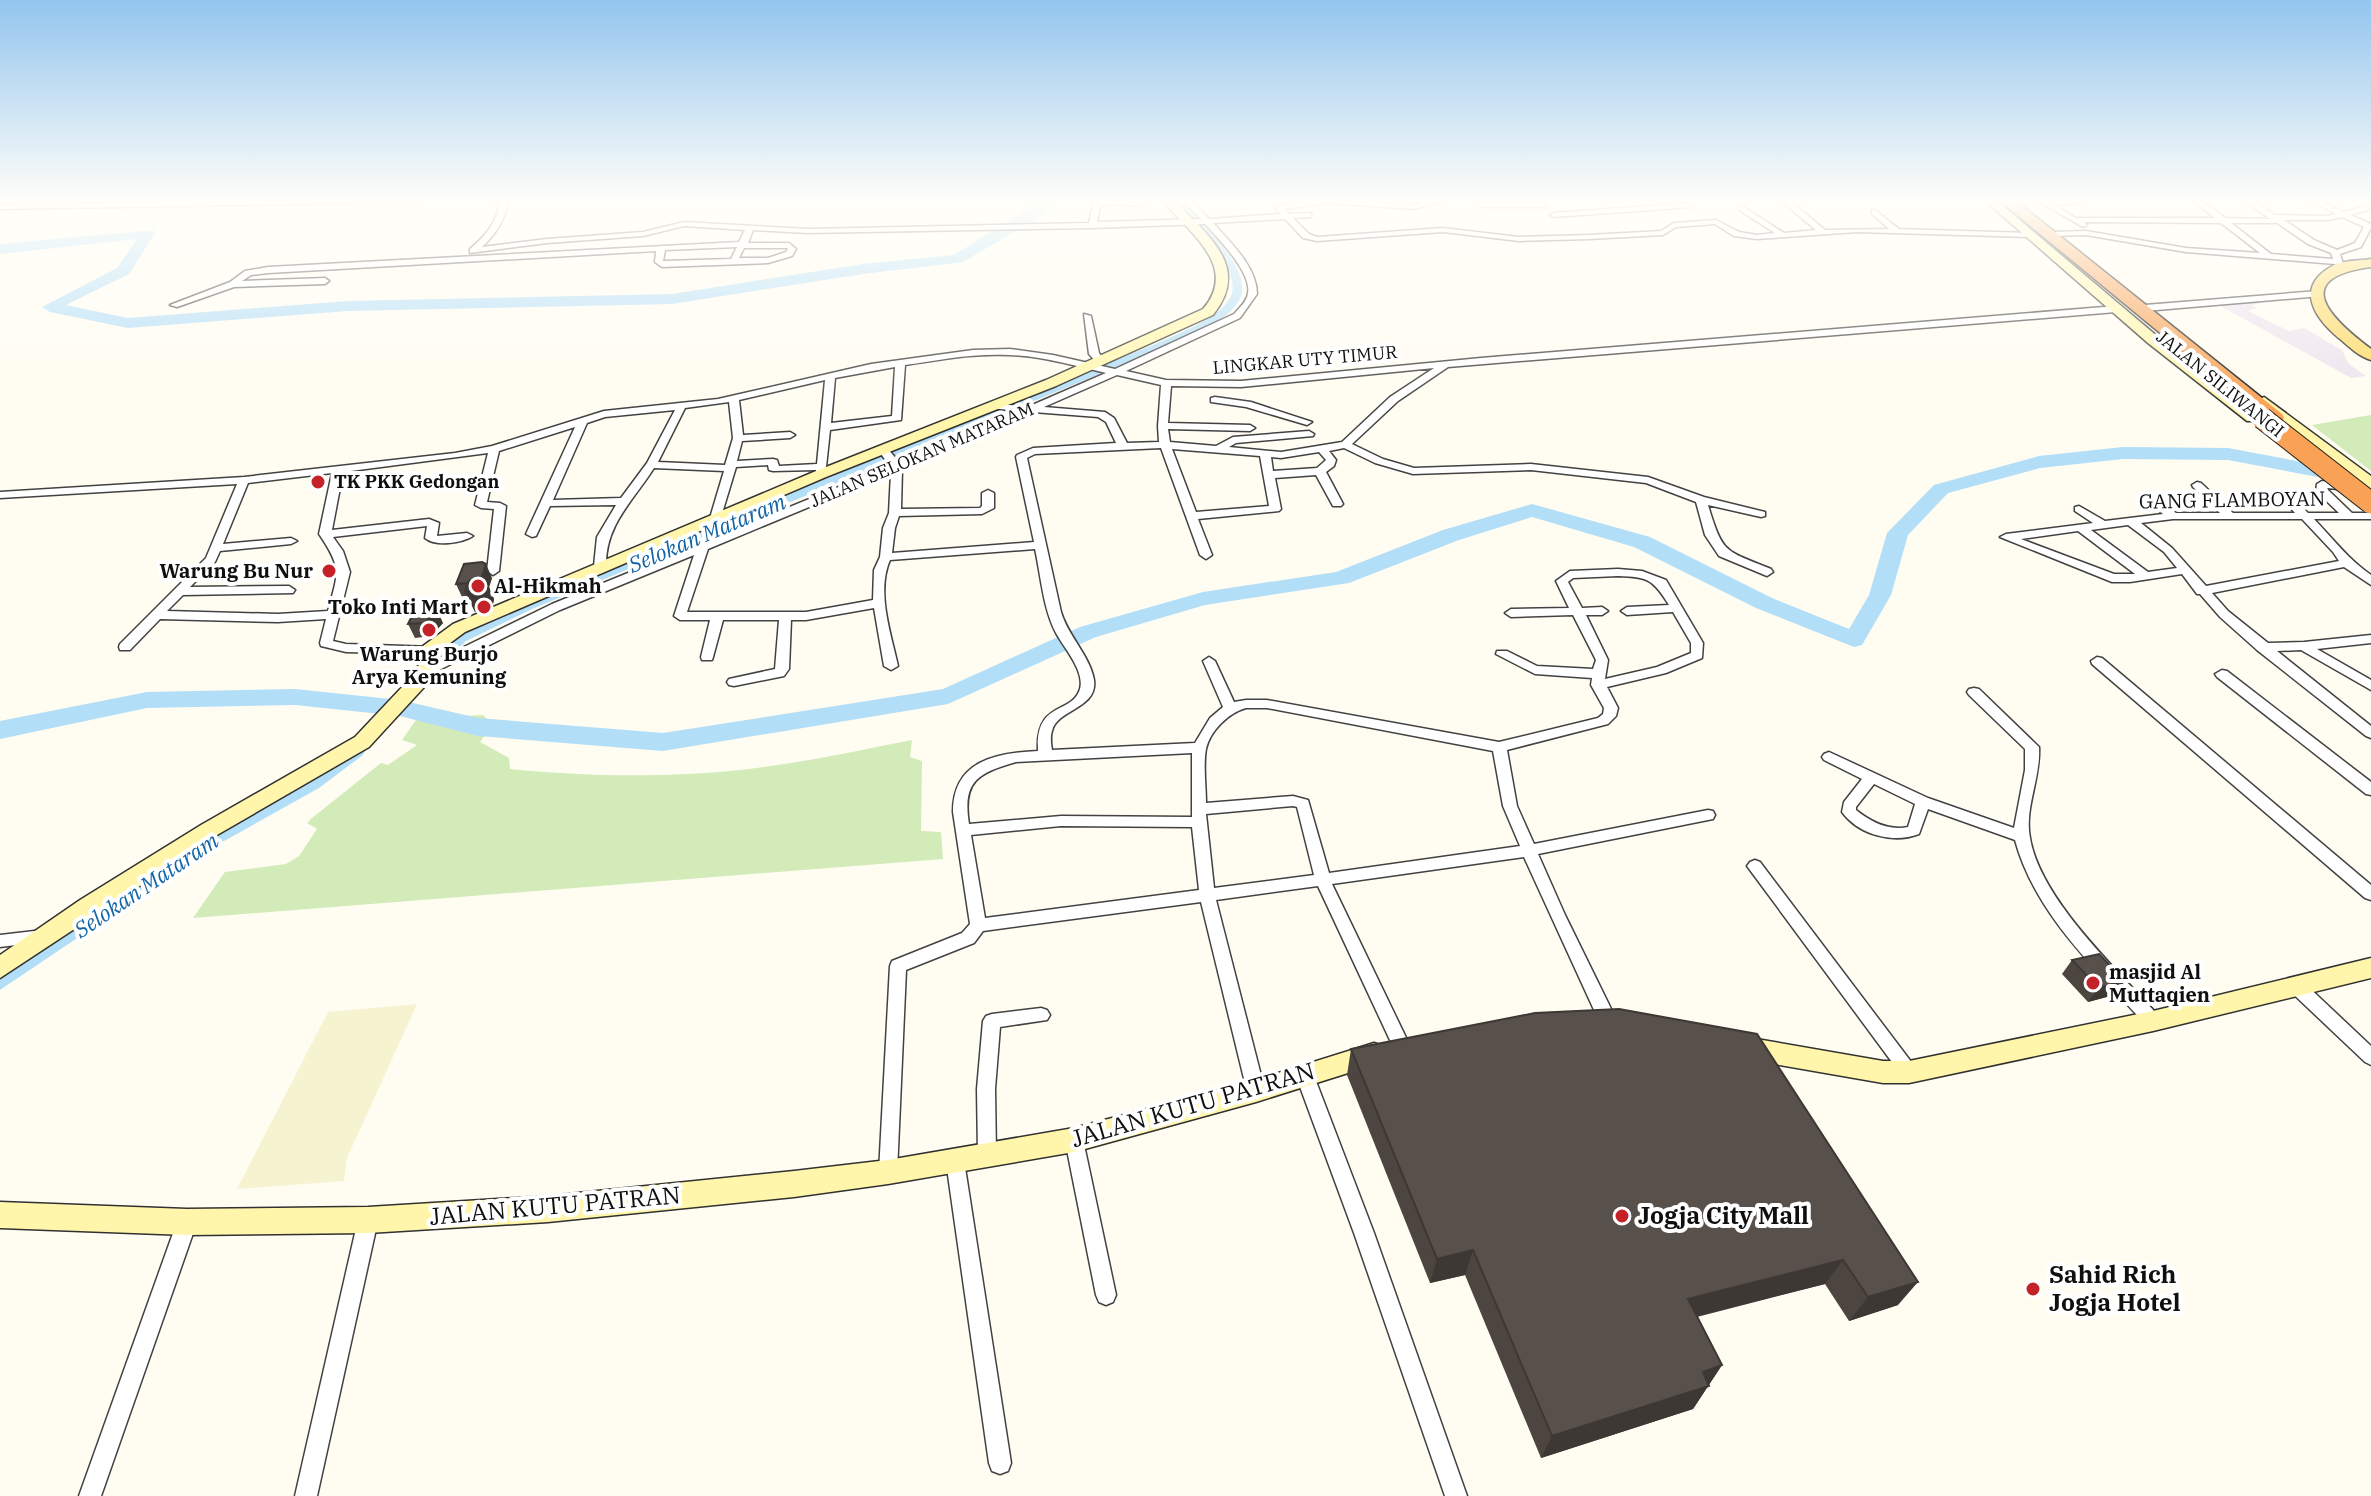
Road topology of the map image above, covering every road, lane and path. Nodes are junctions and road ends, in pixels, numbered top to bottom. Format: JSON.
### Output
{"nodes":[{"id":1,"x":272,"y":270,"type":"edge"},
{"id":2,"x":1221,"y":270,"type":"edge"},
{"id":3,"x":1244,"y":270,"type":"edge"},
{"id":4,"x":2070,"y":270,"type":"edge"},
{"id":5,"x":2078,"y":270,"type":"edge"},
{"id":6,"x":2091,"y":270,"type":"edge"},
{"id":7,"x":2099,"y":270,"type":"edge"},
{"id":8,"x":2330,"y":270,"type":"edge"},
{"id":9,"x":325,"y":281,"type":"dead end"},
{"id":10,"x":233,"y":284,"type":"junction"},
{"id":11,"x":2318,"y":294,"type":"junction"},
{"id":12,"x":174,"y":305,"type":"dead end"},
{"id":13,"x":2145,"y":308,"type":"junction"},
{"id":14,"x":2116,"y":309,"type":"junction"},
{"id":15,"x":1087,"y":316,"type":"dead end"},
{"id":16,"x":2371,"y":356,"type":"edge"},
{"id":17,"x":900,"y":363,"type":"junction"},
{"id":18,"x":1447,"y":363,"type":"junction"},
{"id":19,"x":1102,"y":367,"type":"junction"},
{"id":20,"x":830,"y":377,"type":"junction"},
{"id":21,"x":1166,"y":383,"type":"junction"},
{"id":22,"x":1216,"y":385,"type":"junction"},
{"id":23,"x":2215,"y":387,"type":"junction"},
{"id":24,"x":734,"y":399,"type":"junction"},
{"id":25,"x":1215,"y":400,"type":"junction"},
{"id":26,"x":998,"y":406,"type":"junction"},
{"id":27,"x":681,"y":407,"type":"junction"},
{"id":28,"x":1028,"y":409,"type":"junction"},
{"id":29,"x":2259,"y":409,"type":"junction"},
{"id":30,"x":583,"y":420,"type":"junction"},
{"id":31,"x":1163,"y":426,"type":"junction"},
{"id":32,"x":826,"y":427,"type":"junction"},
{"id":33,"x":1213,"y":427,"type":"junction"},
{"id":34,"x":1250,"y":428,"type":"dead end"},
{"id":35,"x":790,"y":435,"type":"dead end"},
{"id":36,"x":738,"y":438,"type":"junction"},
{"id":37,"x":1165,"y":445,"type":"junction"},
{"id":38,"x":1345,"y":445,"type":"junction"},
{"id":39,"x":1123,"y":446,"type":"junction"},
{"id":40,"x":494,"y":449,"type":"junction"},
{"id":41,"x":1323,"y":450,"type":"junction"},
{"id":42,"x":1216,"y":451,"type":"junction"},
{"id":43,"x":1265,"y":455,"type":"junction"},
{"id":44,"x":891,"y":459,"type":"junction"},
{"id":45,"x":651,"y":465,"type":"junction"},
{"id":46,"x":732,"y":466,"type":"junction"},
{"id":47,"x":338,"y":468,"type":"junction"},
{"id":48,"x":821,"y":470,"type":"junction"},
{"id":49,"x":1320,"y":471,"type":"junction"},
{"id":50,"x":1267,"y":475,"type":"junction"},
{"id":51,"x":244,"y":480,"type":"junction"},
{"id":52,"x":2371,"y":484,"type":"edge"},
{"id":53,"x":2197,"y":485,"type":"dead end"},
{"id":54,"x":988,"y":493,"type":"dead end"},
{"id":55,"x":0,"y":495,"type":"edge"},
{"id":56,"x":2150,"y":497,"type":"dead end"},
{"id":57,"x":1701,"y":500,"type":"junction"},
{"id":58,"x":624,"y":501,"type":"junction"},
{"id":59,"x":2308,"y":502,"type":"dead end"},
{"id":60,"x":548,"y":503,"type":"junction"},
{"id":61,"x":1337,"y":504,"type":"dead end"},
{"id":62,"x":2367,"y":506,"type":"edge"},
{"id":63,"x":2079,"y":509,"type":"dead end"},
{"id":64,"x":895,"y":513,"type":"junction"},
{"id":65,"x":1761,"y":514,"type":"dead end"},
{"id":66,"x":2229,"y":515,"type":"junction"},
{"id":67,"x":2303,"y":515,"type":"junction"},
{"id":68,"x":1192,"y":516,"type":"junction"},
{"id":69,"x":2173,"y":516,"type":"junction"},
{"id":70,"x":2129,"y":520,"type":"junction"},
{"id":71,"x":714,"y":521,"type":"junction"},
{"id":72,"x":2101,"y":523,"type":"junction"},
{"id":73,"x":2081,"y":528,"type":"junction"},
{"id":74,"x":325,"y":534,"type":"junction"},
{"id":75,"x":532,"y":534,"type":"dead end"},
{"id":76,"x":467,"y":536,"type":"dead end"},
{"id":77,"x":727,"y":536,"type":"junction"},
{"id":78,"x":291,"y":541,"type":"dead end"},
{"id":79,"x":1038,"y":545,"type":"junction"},
{"id":80,"x":217,"y":548,"type":"junction"},
{"id":81,"x":702,"y":548,"type":"junction"},
{"id":82,"x":1206,"y":555,"type":"dead end"},
{"id":83,"x":886,"y":557,"type":"junction"},
{"id":84,"x":2346,"y":563,"type":"junction"},
{"id":85,"x":600,"y":566,"type":"junction"},
{"id":86,"x":2185,"y":570,"type":"junction"},
{"id":87,"x":493,"y":571,"type":"dead end"},
{"id":88,"x":1767,"y":572,"type":"dead end"},
{"id":89,"x":2145,"y":575,"type":"junction"},
{"id":90,"x":2371,"y":581,"type":"edge"},
{"id":91,"x":289,"y":590,"type":"dead end"},
{"id":92,"x":180,"y":591,"type":"junction"},
{"id":93,"x":2201,"y":591,"type":"junction"},
{"id":94,"x":879,"y":603,"type":"junction"},
{"id":95,"x":1676,"y":608,"type":"junction"},
{"id":96,"x":1602,"y":611,"type":"dead end"},
{"id":97,"x":1627,"y":611,"type":"dead end"},
{"id":98,"x":1577,"y":612,"type":"junction"},
{"id":99,"x":1511,"y":613,"type":"dead end"},
{"id":100,"x":157,"y":615,"type":"junction"},
{"id":101,"x":332,"y":615,"type":"junction"},
{"id":102,"x":717,"y":617,"type":"junction"},
{"id":103,"x":785,"y":618,"type":"junction"},
{"id":104,"x":2371,"y":639,"type":"edge"},
{"id":105,"x":2303,"y":646,"type":"junction"},
{"id":106,"x":125,"y":647,"type":"dead end"},
{"id":107,"x":2262,"y":647,"type":"junction"},
{"id":108,"x":1502,"y":654,"type":"dead end"},
{"id":109,"x":707,"y":657,"type":"dead end"},
{"id":110,"x":1209,"y":661,"type":"dead end"},
{"id":111,"x":2097,"y":661,"type":"dead end"},
{"id":112,"x":427,"y":665,"type":"junction"},
{"id":113,"x":891,"y":666,"type":"dead end"},
{"id":114,"x":2222,"y":674,"type":"dead end"},
{"id":115,"x":1598,"y":680,"type":"junction"},
{"id":116,"x":734,"y":682,"type":"dead end"},
{"id":117,"x":2371,"y":686,"type":"edge"},
{"id":118,"x":1974,"y":692,"type":"dead end"},
{"id":119,"x":1230,"y":708,"type":"junction"},
{"id":120,"x":2371,"y":733,"type":"edge"},
{"id":121,"x":1499,"y":747,"type":"junction"},
{"id":122,"x":1199,"y":748,"type":"junction"},
{"id":123,"x":1045,"y":754,"type":"junction"},
{"id":124,"x":1829,"y":757,"type":"dead end"},
{"id":125,"x":1870,"y":779,"type":"junction"},
{"id":126,"x":2371,"y":790,"type":"edge"},
{"id":127,"x":1923,"y":802,"type":"junction"},
{"id":128,"x":1199,"y":815,"type":"junction"},
{"id":129,"x":1708,"y":815,"type":"dead end"},
{"id":130,"x":963,"y":830,"type":"junction"},
{"id":131,"x":2021,"y":836,"type":"junction"},
{"id":132,"x":1528,"y":851,"type":"junction"},
{"id":133,"x":1755,"y":866,"type":"dead end"},
{"id":134,"x":1323,"y":881,"type":"junction"},
{"id":135,"x":2371,"y":894,"type":"edge"},
{"id":136,"x":1207,"y":895,"type":"junction"},
{"id":137,"x":978,"y":925,"type":"junction"},
{"id":138,"x":46,"y":935,"type":"junction"},
{"id":139,"x":0,"y":941,"type":"edge"},
{"id":140,"x":0,"y":968,"type":"edge"},
{"id":141,"x":2371,"y":968,"type":"edge"},
{"id":142,"x":2296,"y":986,"type":"junction"},
{"id":143,"x":1041,"y":1015,"type":"dead end"},
{"id":144,"x":2153,"y":1021,"type":"junction"},
{"id":145,"x":1597,"y":1024,"type":"joint"},
{"id":146,"x":1640,"y":1029,"type":"edge"},
{"id":147,"x":1716,"y":1042,"type":"edge"},
{"id":148,"x":1428,"y":1044,"type":"edge"},
{"id":149,"x":1402,"y":1048,"type":"junction"},
{"id":150,"x":2371,"y":1057,"type":"edge"},
{"id":151,"x":1909,"y":1072,"type":"junction"},
{"id":152,"x":1305,"y":1076,"type":"junction"},
{"id":153,"x":1256,"y":1091,"type":"junction"},
{"id":154,"x":1074,"y":1140,"type":"junction"},
{"id":155,"x":987,"y":1155,"type":"junction"},
{"id":156,"x":955,"y":1161,"type":"junction"},
{"id":157,"x":888,"y":1172,"type":"junction"},
{"id":158,"x":0,"y":1215,"type":"edge"},
{"id":159,"x":368,"y":1220,"type":"junction"},
{"id":160,"x":187,"y":1222,"type":"junction"},
{"id":161,"x":1106,"y":1295,"type":"dead end"},
{"id":162,"x":1000,"y":1463,"type":"dead end"},
{"id":163,"x":90,"y":1496,"type":"edge"},
{"id":164,"x":306,"y":1496,"type":"edge"},
{"id":165,"x":1443,"y":1496,"type":"edge"},
{"id":166,"x":1456,"y":1496,"type":"edge"}],
"edges":[{"from":1,"to":10,"type":"street"},
{"from":2,"to":19,"type":"street"},
{"from":3,"to":19,"type":"street","name":"JALAN SELOKAN MATARAM"},
{"from":4,"to":14,"type":"street"},
{"from":5,"to":23,"type":"highway","name":"JALAN SILIWANGI"},
{"from":6,"to":29,"type":"highway","name":"JALAN SILIWANGI"},
{"from":7,"to":13,"type":"street"},
{"from":8,"to":11,"type":"main road"},
{"from":9,"to":10,"type":"street"},
{"from":10,"to":12,"type":"street"},
{"from":11,"to":13,"type":"street"},
{"from":11,"to":16,"type":"main road"},
{"from":13,"to":29,"type":"street"},
{"from":14,"to":18,"type":"street","name":"LINGKAR UTY TIMUR"},
{"from":14,"to":23,"type":"street"},
{"from":15,"to":19,"type":"street"},
{"from":17,"to":19,"type":"street","name":"LINGKAR UTY TIMUR"},
{"from":17,"to":20,"type":"street","name":"LINGKAR UTY TIMUR"},
{"from":17,"to":32,"type":"street"},
{"from":18,"to":22,"type":"street","name":"LINGKAR UTY TIMUR"},
{"from":18,"to":38,"type":"street","name":"LINGKAR UTY TIMUR"},
{"from":19,"to":21,"type":"street","name":"LINGKAR UTY TIMUR"},
{"from":19,"to":26,"type":"street","name":"JALAN SELOKAN MATARAM"},
{"from":19,"to":28,"type":"street","name":"JALAN SELOKAN MATARAM"},
{"from":20,"to":24,"type":"street","name":"LINGKAR UTY TIMUR"},
{"from":20,"to":32,"type":"street"},
{"from":21,"to":22,"type":"street","name":"LINGKAR UTY TIMUR"},
{"from":21,"to":31,"type":"street"},
{"from":22,"to":25,"type":"street"},
{"from":23,"to":29,"type":"highway","name":"JALAN SILIWANGI"},
{"from":24,"to":27,"type":"street","name":"LINGKAR UTY TIMUR"},
{"from":24,"to":36,"type":"street"},
{"from":25,"to":33,"type":"street"},
{"from":25,"to":42,"type":"street"},
{"from":26,"to":28,"type":"street"},
{"from":26,"to":44,"type":"street","name":"JALAN SELOKAN MATARAM"},
{"from":27,"to":30,"type":"street","name":"LINGKAR UTY TIMUR"},
{"from":27,"to":45,"type":"street"},
{"from":28,"to":39,"type":"street"},
{"from":28,"to":44,"type":"street","name":"JALAN SELOKAN MATARAM"},
{"from":29,"to":52,"type":"street"},
{"from":29,"to":62,"type":"highway","name":"JALAN SILIWANGI","bridge":true},
{"from":30,"to":40,"type":"street","name":"LINGKAR UTY TIMUR"},
{"from":30,"to":60,"type":"street"},
{"from":31,"to":33,"type":"street"},
{"from":31,"to":37,"type":"street"},
{"from":32,"to":48,"type":"street"},
{"from":33,"to":34,"type":"street"},
{"from":35,"to":36,"type":"street"},
{"from":36,"to":46,"type":"street"},
{"from":37,"to":39,"type":"street"},
{"from":37,"to":42,"type":"street"},
{"from":37,"to":68,"type":"street"},
{"from":38,"to":41,"type":"street"},
{"from":38,"to":57,"type":"street"},
{"from":39,"to":79,"type":"street"},
{"from":40,"to":47,"type":"street","name":"LINGKAR UTY TIMUR"},
{"from":40,"to":87,"type":"street"},
{"from":41,"to":43,"type":"street"},
{"from":41,"to":49,"type":"street"},
{"from":42,"to":43,"type":"street"},
{"from":43,"to":50,"type":"street"},
{"from":44,"to":48,"type":"street","name":"JALAN SELOKAN MATARAM"},
{"from":44,"to":64,"type":"street"},
{"from":44,"to":77,"type":"street","name":"JALAN SELOKAN MATARAM"},
{"from":45,"to":46,"type":"street"},
{"from":45,"to":58,"type":"street"},
{"from":46,"to":48,"type":"street"},
{"from":46,"to":71,"type":"street"},
{"from":47,"to":51,"type":"street","name":"LINGKAR UTY TIMUR"},
{"from":47,"to":74,"type":"street"},
{"from":48,"to":71,"type":"street","name":"JALAN SELOKAN MATARAM"},
{"from":49,"to":50,"type":"street"},
{"from":49,"to":61,"type":"street"},
{"from":50,"to":68,"type":"street"},
{"from":51,"to":55,"type":"street","name":"LINGKAR UTY TIMUR"},
{"from":51,"to":80,"type":"street"},
{"from":53,"to":66,"type":"street"},
{"from":54,"to":64,"type":"street"},
{"from":56,"to":69,"type":"street"},
{"from":57,"to":65,"type":"street"},
{"from":57,"to":88,"type":"street"},
{"from":58,"to":60,"type":"street"},
{"from":58,"to":85,"type":"street"},
{"from":59,"to":67,"type":"street"},
{"from":60,"to":75,"type":"street"},
{"from":62,"to":67,"type":"street","name":"GANG FLAMBOYAN"},
{"from":63,"to":72,"type":"street"},
{"from":64,"to":83,"type":"street"},
{"from":66,"to":67,"type":"street","name":"GANG FLAMBOYAN"},
{"from":66,"to":69,"type":"street","name":"GANG FLAMBOYAN"},
{"from":67,"to":84,"type":"street"},
{"from":68,"to":82,"type":"street"},
{"from":69,"to":70,"type":"street","name":"GANG FLAMBOYAN"},
{"from":70,"to":72,"type":"street","name":"GANG FLAMBOYAN"},
{"from":70,"to":86,"type":"street"},
{"from":71,"to":77,"type":"street"},
{"from":71,"to":85,"type":"street","name":"JALAN SELOKAN MATARAM"},
{"from":72,"to":73,"type":"street","name":"GANG FLAMBOYAN"},
{"from":73,"to":89,"type":"street"},
{"from":73,"to":89,"type":"street","name":"GANG FLAMBOYAN"},
{"from":74,"to":76,"type":"street"},
{"from":74,"to":101,"type":"street"},
{"from":77,"to":81,"type":"street","name":"JALAN SELOKAN MATARAM"},
{"from":78,"to":80,"type":"street"},
{"from":79,"to":83,"type":"street"},
{"from":79,"to":123,"type":"street"},
{"from":80,"to":92,"type":"street"},
{"from":81,"to":102,"type":"street"},
{"from":81,"to":112,"type":"street","name":"JALAN SELOKAN MATARAM"},
{"from":83,"to":94,"type":"street"},
{"from":84,"to":90,"type":"street"},
{"from":84,"to":93,"type":"street"},
{"from":85,"to":112,"type":"street","name":"JALAN SELOKAN MATARAM"},
{"from":86,"to":89,"type":"street"},
{"from":86,"to":93,"type":"street"},
{"from":91,"to":92,"type":"street"},
{"from":92,"to":100,"type":"street"},
{"from":93,"to":107,"type":"street"},
{"from":94,"to":103,"type":"street"},
{"from":94,"to":113,"type":"street"},
{"from":95,"to":97,"type":"street"},
{"from":95,"to":98,"type":"street"},
{"from":95,"to":115,"type":"street"},
{"from":96,"to":98,"type":"street"},
{"from":98,"to":99,"type":"street"},
{"from":98,"to":115,"type":"street"},
{"from":100,"to":101,"type":"street"},
{"from":100,"to":106,"type":"street"},
{"from":101,"to":112,"type":"street"},
{"from":102,"to":103,"type":"street"},
{"from":102,"to":109,"type":"street"},
{"from":103,"to":116,"type":"street"},
{"from":104,"to":105,"type":"street"},
{"from":105,"to":107,"type":"street"},
{"from":105,"to":117,"type":"street"},
{"from":107,"to":120,"type":"street"},
{"from":108,"to":115,"type":"street"},
{"from":110,"to":119,"type":"street"},
{"from":111,"to":135,"type":"street"},
{"from":112,"to":138,"type":"street","name":"JALAN SELOKAN MATARAM"},
{"from":114,"to":126,"type":"street"},
{"from":115,"to":121,"type":"street"},
{"from":118,"to":131,"type":"street"},
{"from":119,"to":121,"type":"street"},
{"from":119,"to":122,"type":"street"},
{"from":121,"to":132,"type":"street"},
{"from":122,"to":123,"type":"street"},
{"from":122,"to":128,"type":"street"},
{"from":123,"to":130,"type":"street"},
{"from":124,"to":125,"type":"street"},
{"from":125,"to":127,"type":"street"},
{"from":125,"to":127,"type":"street"},
{"from":127,"to":131,"type":"street"},
{"from":128,"to":130,"type":"street"},
{"from":128,"to":134,"type":"street"},
{"from":128,"to":136,"type":"street"},
{"from":129,"to":132,"type":"street"},
{"from":130,"to":137,"type":"street"},
{"from":131,"to":144,"type":"street"},
{"from":132,"to":134,"type":"street"},
{"from":132,"to":145,"type":"street"},
{"from":133,"to":151,"type":"street"},
{"from":134,"to":136,"type":"street"},
{"from":134,"to":149,"type":"street"},
{"from":136,"to":137,"type":"street"},
{"from":136,"to":153,"type":"street"},
{"from":137,"to":157,"type":"street"},
{"from":138,"to":139,"type":"street"},
{"from":138,"to":140,"type":"street","name":"JALAN SELOKAN MATARAM"},
{"from":141,"to":142,"type":"street"},
{"from":142,"to":144,"type":"street"},
{"from":142,"to":150,"type":"street"},
{"from":143,"to":155,"type":"street"},
{"from":144,"to":151,"type":"street"},
{"from":145,"to":146,"type":"street"},
{"from":147,"to":151,"type":"street"},
{"from":148,"to":149,"type":"street","name":"JALAN KUTU PATRAN"},
{"from":149,"to":152,"type":"street","name":"JALAN KUTU PATRAN"},
{"from":152,"to":153,"type":"street","name":"JALAN KUTU PATRAN"},
{"from":152,"to":166,"type":"street"},
{"from":153,"to":154,"type":"street","name":"JALAN KUTU PATRAN"},
{"from":154,"to":155,"type":"street","name":"JALAN KUTU PATRAN"},
{"from":154,"to":161,"type":"street"},
{"from":155,"to":156,"type":"street","name":"JALAN KUTU PATRAN"},
{"from":156,"to":157,"type":"street","name":"JALAN KUTU PATRAN"},
{"from":156,"to":162,"type":"street"},
{"from":157,"to":159,"type":"street","name":"JALAN KUTU PATRAN"},
{"from":158,"to":160,"type":"street","name":"JALAN KUTU PATRAN"},
{"from":159,"to":160,"type":"street","name":"JALAN KUTU PATRAN"},
{"from":159,"to":164,"type":"street"},
{"from":160,"to":163,"type":"street"},
{"from":165,"to":166,"type":"street"}]}
